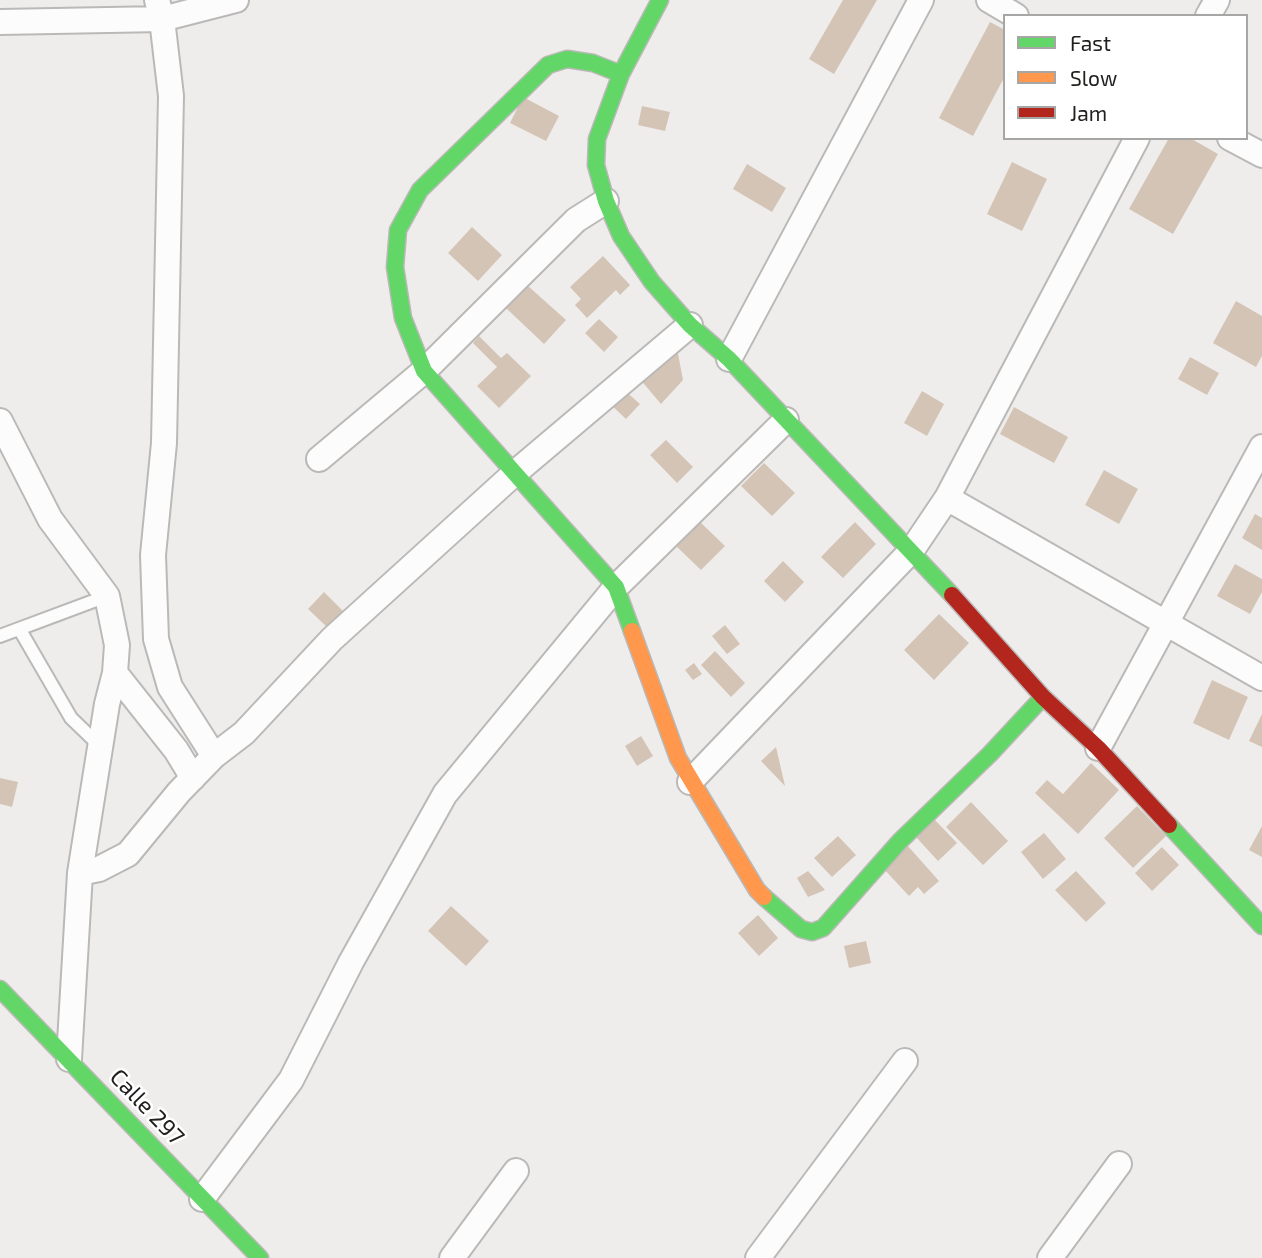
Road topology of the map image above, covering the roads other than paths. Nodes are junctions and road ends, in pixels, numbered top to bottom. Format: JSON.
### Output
{"nodes":[{"id":1,"x":236,"y":0,"type":"edge"},
{"id":2,"x":660,"y":0,"type":"edge"},
{"id":3,"x":921,"y":0,"type":"edge"},
{"id":4,"x":989,"y":0,"type":"edge"},
{"id":5,"x":159,"y":9,"type":"edge"},
{"id":6,"x":1013,"y":14,"type":"edge"},
{"id":7,"x":0,"y":22,"type":"edge"},
{"id":8,"x":621,"y":74,"type":"junction"},
{"id":9,"x":1136,"y":140,"type":"edge"},
{"id":10,"x":1234,"y":140,"type":"edge"},
{"id":11,"x":1262,"y":155,"type":"edge"},
{"id":12,"x":606,"y":201,"type":"junction"},
{"id":13,"x":690,"y":325,"type":"junction"},
{"id":14,"x":729,"y":359,"type":"junction"},
{"id":15,"x":424,"y":371,"type":"junction"},
{"id":16,"x":786,"y":420,"type":"junction"},
{"id":17,"x":0,"y":421,"type":"edge"},
{"id":18,"x":1262,"y":447,"type":"edge"},
{"id":19,"x":319,"y":459,"type":"dead end"},
{"id":20,"x":516,"y":472,"type":"junction"},
{"id":21,"x":947,"y":498,"type":"junction"},
{"id":22,"x":912,"y":550,"type":"junction"},
{"id":23,"x":616,"y":587,"type":"junction"},
{"id":24,"x":107,"y":596,"type":"junction"},
{"id":25,"x":1166,"y":626,"type":"junction"},
{"id":26,"x":20,"y":630,"type":"junction"},
{"id":27,"x":0,"y":636,"type":"edge"},
{"id":28,"x":115,"y":673,"type":"junction"},
{"id":29,"x":1262,"y":678,"type":"edge"},
{"id":30,"x":1043,"y":696,"type":"junction"},
{"id":31,"x":100,"y":746,"type":"junction"},
{"id":32,"x":1098,"y":748,"type":"junction"},
{"id":33,"x":214,"y":756,"type":"junction"},
{"id":34,"x":193,"y":778,"type":"junction"},
{"id":35,"x":690,"y":782,"type":"junction"},
{"id":36,"x":80,"y":873,"type":"junction"},
{"id":37,"x":1262,"y":926,"type":"edge"},
{"id":38,"x":0,"y":989,"type":"edge"},
{"id":39,"x":69,"y":1059,"type":"junction"},
{"id":40,"x":905,"y":1061,"type":"dead end"},
{"id":41,"x":1119,"y":1164,"type":"dead end"},
{"id":42,"x":516,"y":1171,"type":"dead end"},
{"id":43,"x":202,"y":1199,"type":"junction"},
{"id":44,"x":260,"y":1258,"type":"edge"},
{"id":45,"x":452,"y":1258,"type":"edge"},
{"id":46,"x":758,"y":1258,"type":"edge"},
{"id":47,"x":1050,"y":1258,"type":"edge"}],
"edges":[{"from":1,"to":5,"type":"street"},
{"from":2,"to":8,"type":"street"},
{"from":3,"to":14,"type":"street"},
{"from":4,"to":6,"type":"street"},
{"from":5,"to":7,"type":"street"},
{"from":5,"to":33,"type":"street"},
{"from":8,"to":12,"type":"street"},
{"from":8,"to":15,"type":"street"},
{"from":9,"to":21,"type":"street"},
{"from":10,"to":11,"type":"street"},
{"from":12,"to":13,"type":"street"},
{"from":12,"to":15,"type":"street"},
{"from":13,"to":14,"type":"street"},
{"from":13,"to":20,"type":"street"},
{"from":14,"to":16,"type":"street"},
{"from":15,"to":19,"type":"street"},
{"from":15,"to":20,"type":"street"},
{"from":16,"to":22,"type":"street"},
{"from":16,"to":23,"type":"street"},
{"from":17,"to":24,"type":"street"},
{"from":18,"to":25,"type":"street"},
{"from":20,"to":23,"type":"street"},
{"from":20,"to":33,"type":"street"},
{"from":21,"to":22,"type":"street"},
{"from":21,"to":25,"type":"street"},
{"from":22,"to":30,"type":"street"},
{"from":22,"to":35,"type":"street"},
{"from":23,"to":35,"type":"street"},
{"from":23,"to":43,"type":"street"},
{"from":24,"to":26,"type":"lane"},
{"from":24,"to":28,"type":"street"},
{"from":25,"to":29,"type":"street"},
{"from":25,"to":32,"type":"street"},
{"from":26,"to":27,"type":"lane"},
{"from":26,"to":31,"type":"lane"},
{"from":28,"to":31,"type":"street"},
{"from":28,"to":34,"type":"street"},
{"from":30,"to":32,"type":"street"},
{"from":30,"to":35,"type":"street"},
{"from":31,"to":36,"type":"street"},
{"from":32,"to":37,"type":"street"},
{"from":33,"to":34,"type":"street"},
{"from":34,"to":36,"type":"street"},
{"from":36,"to":39,"type":"street"},
{"from":38,"to":39,"type":"street","name":"Calle 297"},
{"from":39,"to":43,"type":"street","name":"Calle 297"},
{"from":40,"to":46,"type":"street"},
{"from":41,"to":47,"type":"street"},
{"from":42,"to":45,"type":"street"},
{"from":43,"to":44,"type":"street","name":"Calle 297"}]}
